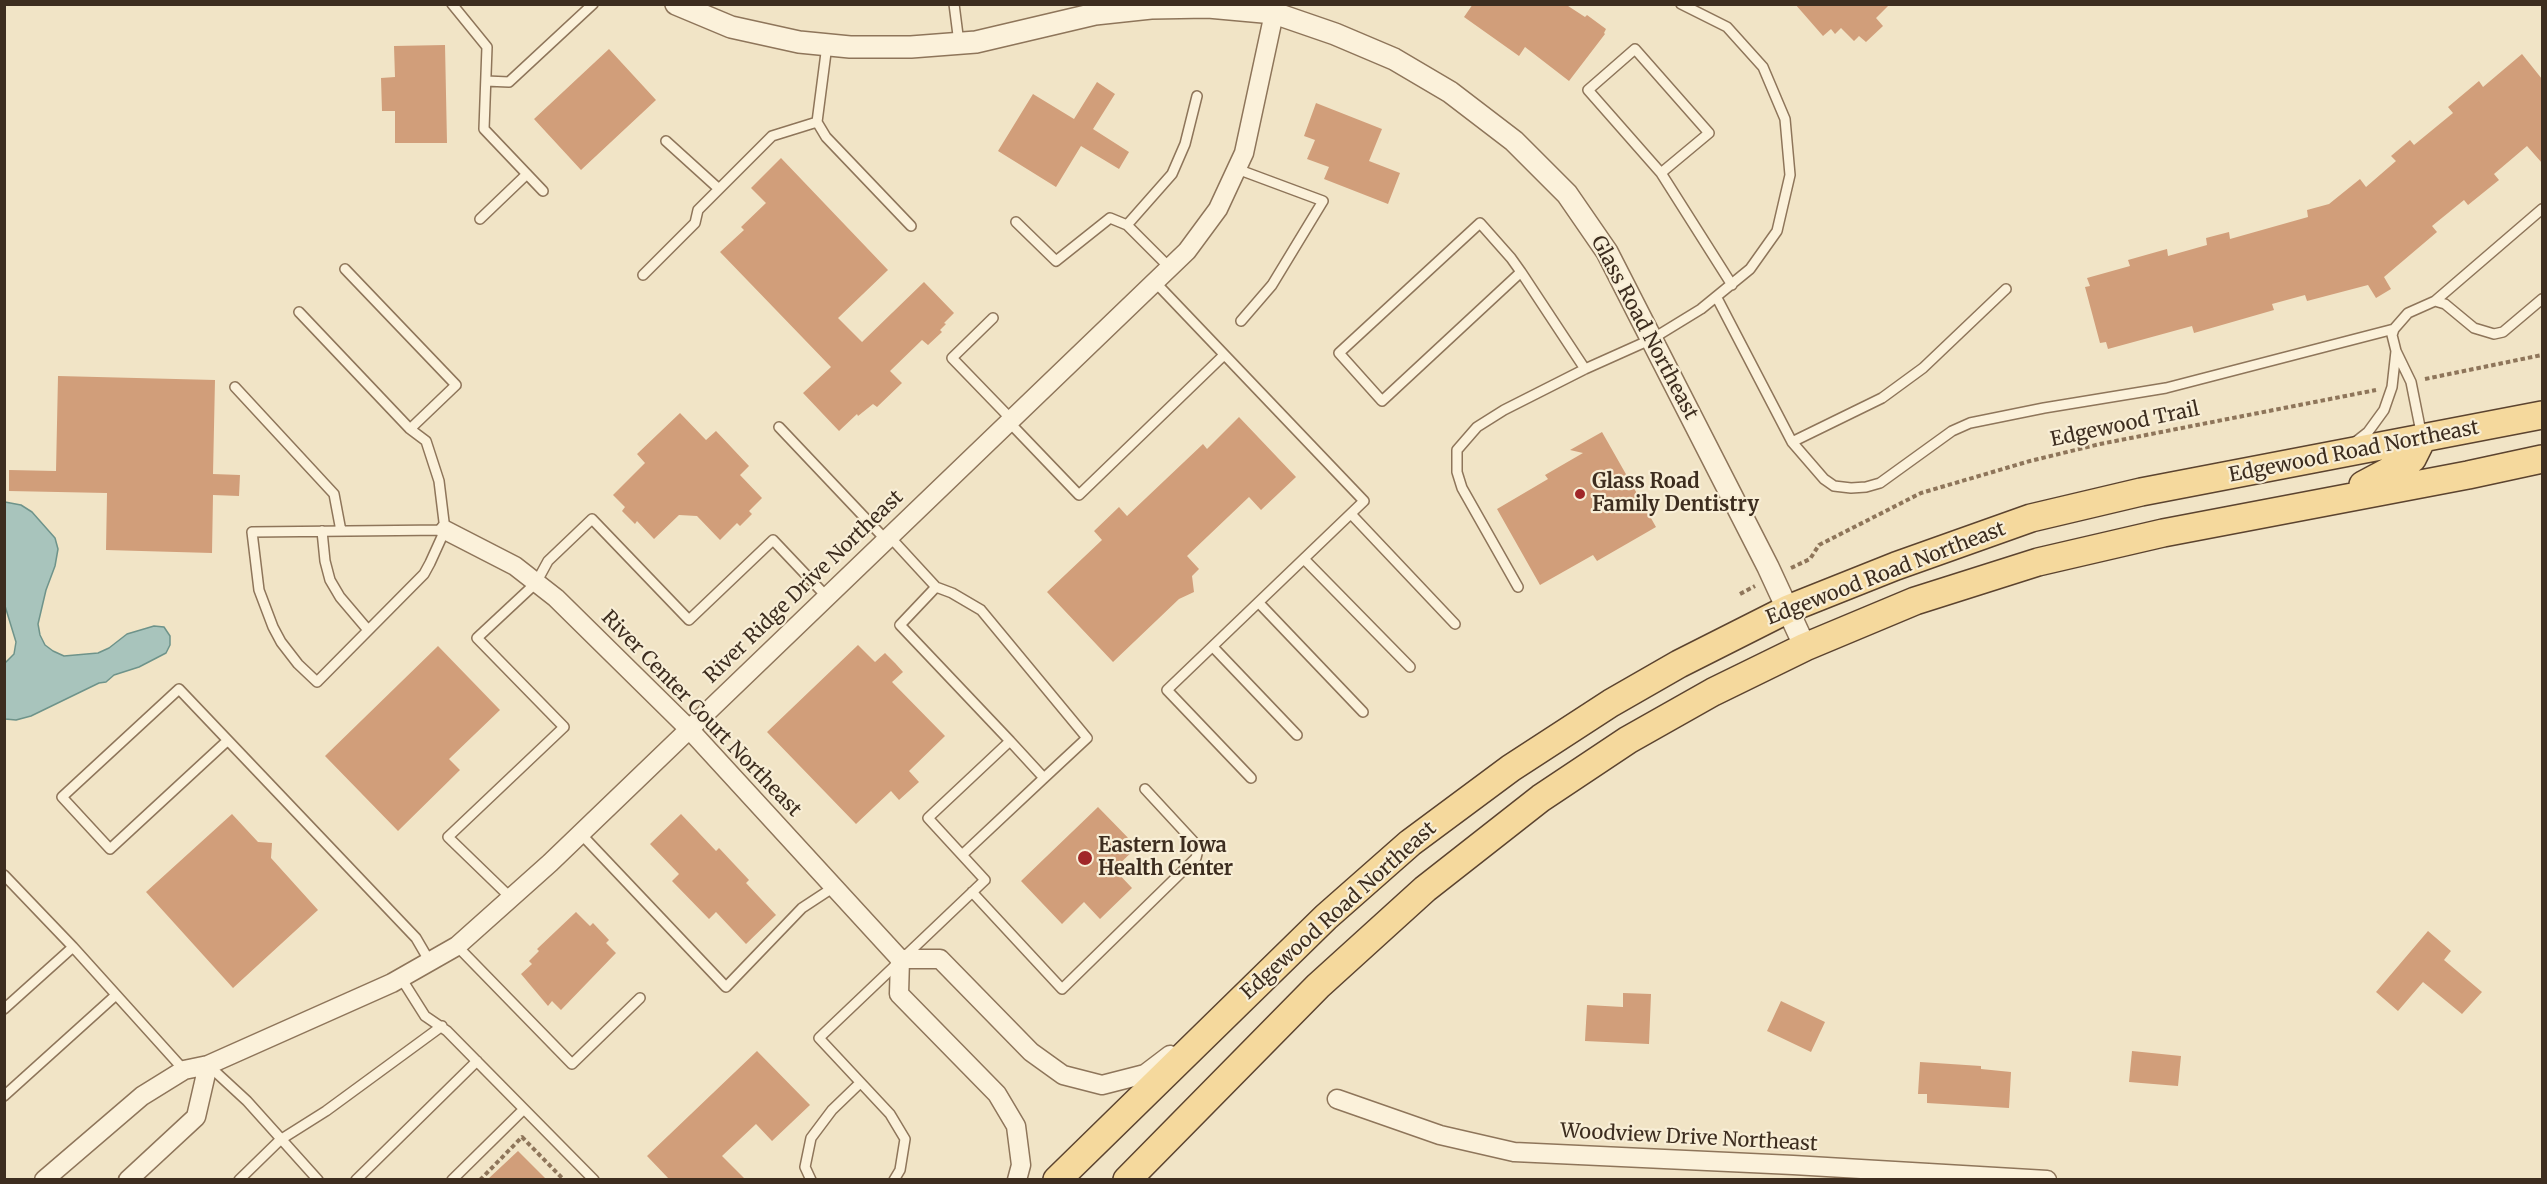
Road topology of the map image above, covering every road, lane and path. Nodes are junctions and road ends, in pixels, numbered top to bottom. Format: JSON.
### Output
{"nodes":[{"id":1,"x":452,"y":4,"type":"edge"},
{"id":2,"x":593,"y":4,"type":"edge"},
{"id":3,"x":675,"y":4,"type":"edge"},
{"id":4,"x":954,"y":4,"type":"edge"},
{"id":5,"x":1681,"y":4,"type":"edge"},
{"id":6,"x":1275,"y":9,"type":"edge"},
{"id":7,"x":958,"y":43,"type":"junction"},
{"id":8,"x":827,"y":45,"type":"junction"},
{"id":9,"x":486,"y":81,"type":"junction"},
{"id":10,"x":1197,"y":96,"type":"dead end"},
{"id":11,"x":817,"y":122,"type":"junction"},
{"id":12,"x":666,"y":141,"type":"dead end"},
{"id":13,"x":1237,"y":169,"type":"junction"},
{"id":14,"x":1661,"y":173,"type":"junction"},
{"id":15,"x":527,"y":174,"type":"junction"},
{"id":16,"x":719,"y":189,"type":"junction"},
{"id":17,"x":543,"y":191,"type":"dead end"},
{"id":18,"x":2542,"y":209,"type":"edge"},
{"id":19,"x":480,"y":219,"type":"dead end"},
{"id":20,"x":1016,"y":222,"type":"dead end"},
{"id":21,"x":1127,"y":225,"type":"junction"},
{"id":22,"x":911,"y":226,"type":"dead end"},
{"id":23,"x":1170,"y":268,"type":"junction"},
{"id":24,"x":345,"y":269,"type":"dead end"},
{"id":25,"x":1521,"y":272,"type":"junction"},
{"id":26,"x":643,"y":275,"type":"dead end"},
{"id":27,"x":1155,"y":282,"type":"junction"},
{"id":28,"x":1732,"y":285,"type":"junction"},
{"id":29,"x":2006,"y":289,"type":"dead end"},
{"id":30,"x":1717,"y":298,"type":"junction"},
{"id":31,"x":2542,"y":299,"type":"edge"},
{"id":32,"x":2435,"y":301,"type":"junction"},
{"id":33,"x":299,"y":312,"type":"dead end"},
{"id":34,"x":993,"y":318,"type":"dead end"},
{"id":35,"x":1242,"y":321,"type":"dead end"},
{"id":36,"x":2394,"y":329,"type":"junction"},
{"id":37,"x":1652,"y":339,"type":"junction"},
{"id":38,"x":2396,"y":351,"type":"junction"},
{"id":39,"x":1224,"y":355,"type":"junction"},
{"id":40,"x":2542,"y":355,"type":"edge"},
{"id":41,"x":1585,"y":369,"type":"junction"},
{"id":42,"x":2411,"y":382,"type":"junction"},
{"id":43,"x":234,"y":387,"type":"dead end"},
{"id":44,"x":2392,"y":387,"type":"junction"},
{"id":45,"x":2542,"y":415,"type":"edge"},
{"id":46,"x":1010,"y":421,"type":"junction"},
{"id":47,"x":779,"y":427,"type":"dead end"},
{"id":48,"x":410,"y":429,"type":"junction"},
{"id":49,"x":2422,"y":440,"type":"junction"},
{"id":50,"x":1792,"y":442,"type":"junction"},
{"id":51,"x":2340,"y":454,"type":"junction"},
{"id":52,"x":2542,"y":459,"type":"edge"},
{"id":53,"x":2332,"y":500,"type":"junction"},
{"id":54,"x":1351,"y":514,"type":"junction"},
{"id":55,"x":445,"y":530,"type":"junction"},
{"id":56,"x":322,"y":531,"type":"junction"},
{"id":57,"x":340,"y":531,"type":"junction"},
{"id":58,"x":888,"y":538,"type":"junction"},
{"id":59,"x":1304,"y":559,"type":"junction"},
{"id":60,"x":1773,"y":577,"type":"junction"},
{"id":61,"x":536,"y":583,"type":"junction"},
{"id":62,"x":936,"y":587,"type":"junction"},
{"id":63,"x":1518,"y":587,"type":"dead end"},
{"id":64,"x":1740,"y":594,"type":"dead end"},
{"id":65,"x":827,"y":597,"type":"junction"},
{"id":66,"x":1258,"y":603,"type":"junction"},
{"id":67,"x":1788,"y":609,"type":"junction"},
{"id":68,"x":1455,"y":624,"type":"dead end"},
{"id":69,"x":368,"y":630,"type":"junction"},
{"id":70,"x":1213,"y":647,"type":"junction"},
{"id":71,"x":1805,"y":647,"type":"junction"},
{"id":72,"x":1410,"y":667,"type":"dead end"},
{"id":73,"x":1363,"y":712,"type":"dead end"},
{"id":74,"x":689,"y":729,"type":"junction"},
{"id":75,"x":1297,"y":735,"type":"dead end"},
{"id":76,"x":227,"y":741,"type":"junction"},
{"id":77,"x":1010,"y":741,"type":"junction"},
{"id":78,"x":1044,"y":778,"type":"junction"},
{"id":79,"x":1251,"y":778,"type":"dead end"},
{"id":80,"x":1145,"y":789,"type":"dead end"},
{"id":81,"x":580,"y":833,"type":"junction"},
{"id":82,"x":962,"y":855,"type":"junction"},
{"id":83,"x":4,"y":875,"type":"edge"},
{"id":84,"x":834,"y":887,"type":"junction"},
{"id":85,"x":972,"y":892,"type":"junction"},
{"id":86,"x":511,"y":898,"type":"junction"},
{"id":87,"x":458,"y":946,"type":"junction"},
{"id":88,"x":73,"y":947,"type":"junction"},
{"id":89,"x":900,"y":959,"type":"junction"},
{"id":90,"x":430,"y":962,"type":"junction"},
{"id":91,"x":401,"y":978,"type":"junction"},
{"id":92,"x":116,"y":995,"type":"junction"},
{"id":93,"x":640,"y":998,"type":"dead end"},
{"id":94,"x":4,"y":1009,"type":"edge"},
{"id":95,"x":1221,"y":1018,"type":"junction"},
{"id":96,"x":442,"y":1026,"type":"junction"},
{"id":97,"x":477,"y":1061,"type":"junction"},
{"id":98,"x":208,"y":1065,"type":"junction"},
{"id":99,"x":184,"y":1070,"type":"junction"},
{"id":100,"x":860,"y":1083,"type":"junction"},
{"id":101,"x":4,"y":1096,"type":"edge"},
{"id":102,"x":1337,"y":1099,"type":"dead end"},
{"id":103,"x":524,"y":1109,"type":"junction"},
{"id":104,"x":280,"y":1140,"type":"junction"},
{"id":105,"x":44,"y":1179,"type":"edge"},
{"id":106,"x":128,"y":1179,"type":"edge"},
{"id":107,"x":239,"y":1179,"type":"edge"},
{"id":108,"x":318,"y":1179,"type":"edge"},
{"id":109,"x":356,"y":1179,"type":"edge"},
{"id":110,"x":452,"y":1179,"type":"edge"},
{"id":111,"x":480,"y":1179,"type":"edge"},
{"id":112,"x":564,"y":1179,"type":"edge"},
{"id":113,"x":594,"y":1179,"type":"edge"},
{"id":114,"x":812,"y":1179,"type":"edge"},
{"id":115,"x":894,"y":1179,"type":"edge"},
{"id":116,"x":1017,"y":1179,"type":"edge"},
{"id":117,"x":1057,"y":1179,"type":"edge"},
{"id":118,"x":1127,"y":1179,"type":"edge"},
{"id":119,"x":2047,"y":1179,"type":"edge"}],
"edges":[{"from":1,"to":9,"type":"lane"},
{"from":2,"to":9,"type":"lane"},
{"from":3,"to":8,"type":"street","name":"Glass Road Northeast"},
{"from":4,"to":7,"type":"lane"},
{"from":5,"to":28,"type":"lane"},
{"from":6,"to":7,"type":"street","name":"Glass Road Northeast"},
{"from":6,"to":13,"type":"street","name":"River Ridge Drive Northeast"},
{"from":6,"to":37,"type":"street","name":"Glass Road Northeast"},
{"from":7,"to":8,"type":"street","name":"Glass Road Northeast"},
{"from":8,"to":11,"type":"lane"},
{"from":9,"to":15,"type":"lane"},
{"from":10,"to":21,"type":"lane"},
{"from":11,"to":16,"type":"lane"},
{"from":11,"to":22,"type":"lane"},
{"from":12,"to":16,"type":"lane"},
{"from":13,"to":23,"type":"street","name":"River Ridge Drive Northeast"},
{"from":13,"to":35,"type":"lane"},
{"from":14,"to":14,"type":"lane"},
{"from":14,"to":28,"type":"lane"},
{"from":15,"to":17,"type":"lane"},
{"from":15,"to":19,"type":"lane"},
{"from":16,"to":26,"type":"lane"},
{"from":18,"to":32,"type":"lane"},
{"from":20,"to":21,"type":"lane"},
{"from":21,"to":23,"type":"lane"},
{"from":23,"to":27,"type":"street","name":"River Ridge Drive Northeast"},
{"from":24,"to":48,"type":"lane"},
{"from":25,"to":25,"type":"lane"},
{"from":25,"to":41,"type":"lane"},
{"from":27,"to":39,"type":"lane"},
{"from":27,"to":46,"type":"street","name":"River Ridge Drive Northeast"},
{"from":28,"to":30,"type":"lane"},
{"from":29,"to":50,"type":"lane"},
{"from":30,"to":37,"type":"lane"},
{"from":30,"to":50,"type":"lane"},
{"from":31,"to":32,"type":"lane"},
{"from":32,"to":36,"type":"lane"},
{"from":33,"to":48,"type":"lane"},
{"from":34,"to":46,"type":"lane"},
{"from":36,"to":38,"type":"lane"},
{"from":36,"to":50,"type":"lane"},
{"from":37,"to":41,"type":"lane"},
{"from":37,"to":60,"type":"street","name":"Glass Road Northeast"},
{"from":38,"to":42,"type":"lane"},
{"from":38,"to":44,"type":"lane"},
{"from":39,"to":46,"type":"lane"},
{"from":39,"to":54,"type":"lane"},
{"from":40,"to":42,"type":"path"},
{"from":41,"to":63,"type":"lane"},
{"from":42,"to":49,"type":"lane"},
{"from":43,"to":57,"type":"lane"},
{"from":44,"to":51,"type":"lane"},
{"from":44,"to":60,"type":"path","name":"Edgewood Trail"},
{"from":45,"to":49,"type":"main road","name":"Edgewood Road Northeast"},
{"from":46,"to":58,"type":"street","name":"River Ridge Drive Northeast"},
{"from":47,"to":58,"type":"lane"},
{"from":48,"to":55,"type":"lane"},
{"from":49,"to":51,"type":"main road","name":"Edgewood Road Northeast"},
{"from":49,"to":53,"type":"main road"},
{"from":51,"to":67,"type":"main road","name":"Edgewood Road Northeast"},
{"from":52,"to":53,"type":"main road","name":"Edgewood Road Northeast"},
{"from":53,"to":71,"type":"main road","name":"Edgewood Road Northeast"},
{"from":54,"to":59,"type":"lane"},
{"from":54,"to":68,"type":"lane"},
{"from":55,"to":57,"type":"lane"},
{"from":55,"to":61,"type":"street","name":"River Center Court Northeast"},
{"from":55,"to":69,"type":"lane"},
{"from":56,"to":57,"type":"lane"},
{"from":56,"to":69,"type":"lane"},
{"from":56,"to":69,"type":"lane"},
{"from":58,"to":62,"type":"lane"},
{"from":58,"to":65,"type":"street","name":"River Ridge Drive Northeast"},
{"from":59,"to":66,"type":"lane"},
{"from":59,"to":72,"type":"lane"},
{"from":60,"to":64,"type":"path","name":"Edgewood Trail"},
{"from":60,"to":67,"type":"street","name":"Glass Road Northeast"},
{"from":61,"to":65,"type":"lane"},
{"from":61,"to":74,"type":"street","name":"River Center Court Northeast"},
{"from":61,"to":86,"type":"lane"},
{"from":62,"to":77,"type":"lane"},
{"from":62,"to":78,"type":"lane"},
{"from":65,"to":74,"type":"street","name":"River Ridge Drive Northeast"},
{"from":66,"to":70,"type":"lane"},
{"from":66,"to":73,"type":"lane"},
{"from":67,"to":71,"type":"street","name":"Glass Road Northeast"},
{"from":67,"to":95,"type":"main road","name":"Edgewood Road Northeast"},
{"from":70,"to":75,"type":"lane"},
{"from":70,"to":79,"type":"lane"},
{"from":71,"to":118,"type":"main road","name":"Edgewood Road Northeast"},
{"from":74,"to":81,"type":"street","name":"River Ridge Drive Northeast"},
{"from":74,"to":84,"type":"street","name":"River Center Court Northeast"},
{"from":76,"to":76,"type":"lane"},
{"from":76,"to":90,"type":"lane"},
{"from":77,"to":78,"type":"lane"},
{"from":77,"to":82,"type":"lane"},
{"from":78,"to":82,"type":"lane"},
{"from":80,"to":85,"type":"lane"},
{"from":81,"to":84,"type":"lane"},
{"from":81,"to":86,"type":"street","name":"River Ridge Drive Northeast"},
{"from":82,"to":85,"type":"lane"},
{"from":83,"to":88,"type":"lane"},
{"from":84,"to":89,"type":"street","name":"River Center Court Northeast"},
{"from":85,"to":89,"type":"lane"},
{"from":86,"to":87,"type":"street","name":"River Ridge Drive Northeast"},
{"from":87,"to":90,"type":"street","name":"River Ridge Drive Northeast"},
{"from":87,"to":93,"type":"lane"},
{"from":88,"to":92,"type":"lane"},
{"from":88,"to":94,"type":"lane"},
{"from":89,"to":95,"type":"street"},
{"from":89,"to":100,"type":"lane"},
{"from":89,"to":116,"type":"street"},
{"from":90,"to":91,"type":"street","name":"River Ridge Drive Northeast"},
{"from":91,"to":96,"type":"lane"},
{"from":91,"to":98,"type":"street","name":"River Ridge Drive Northeast"},
{"from":92,"to":99,"type":"lane"},
{"from":92,"to":101,"type":"lane"},
{"from":95,"to":117,"type":"main road","name":"Edgewood Road Northeast"},
{"from":96,"to":97,"type":"lane"},
{"from":96,"to":104,"type":"lane"},
{"from":97,"to":103,"type":"lane"},
{"from":97,"to":109,"type":"lane"},
{"from":98,"to":99,"type":"street","name":"River Ridge Drive Northeast"},
{"from":98,"to":104,"type":"lane"},
{"from":98,"to":106,"type":"street"},
{"from":99,"to":105,"type":"street","name":"River Ridge Drive Northeast"},
{"from":100,"to":114,"type":"lane"},
{"from":100,"to":115,"type":"lane"},
{"from":102,"to":119,"type":"street","name":"Woodview Drive Northeast"},
{"from":103,"to":110,"type":"lane"},
{"from":103,"to":113,"type":"lane"},
{"from":104,"to":107,"type":"lane"},
{"from":104,"to":108,"type":"lane"},
{"from":111,"to":112,"type":"path"}]}
